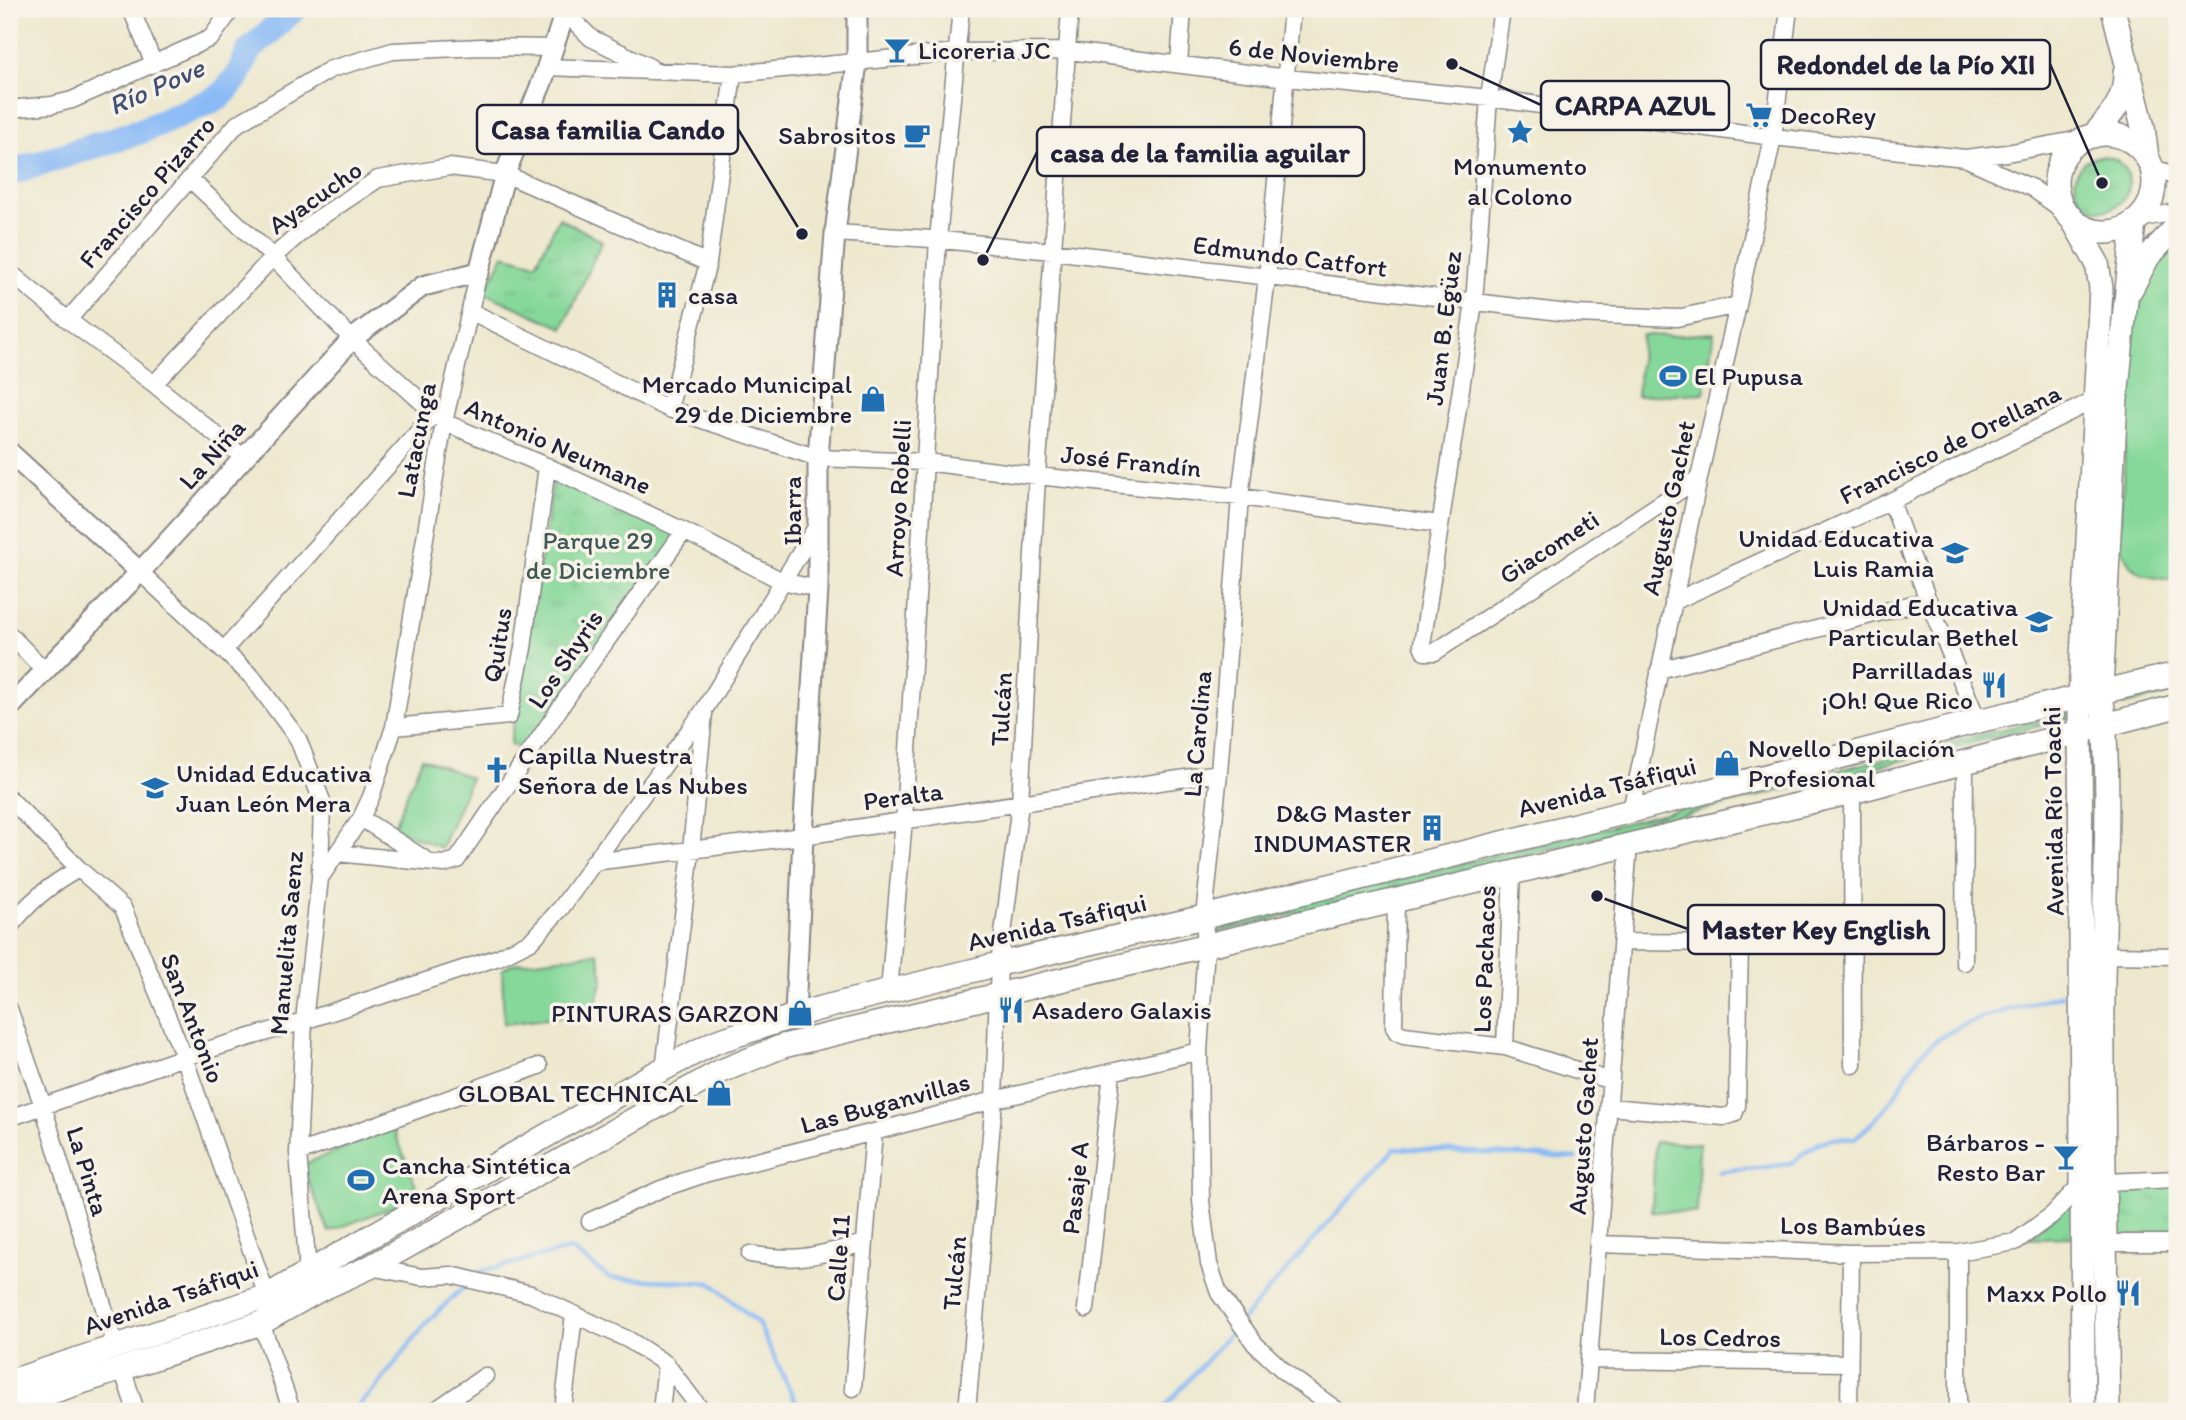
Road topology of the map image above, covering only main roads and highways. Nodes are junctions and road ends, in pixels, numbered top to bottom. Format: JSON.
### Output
{"nodes":[{"id":1,"x":2113,"y":9,"type":"edge"},
{"id":2,"x":2123,"y":44,"type":"junction"},
{"id":3,"x":2089,"y":137,"type":"junction"},
{"id":4,"x":2149,"y":162,"type":"junction"},
{"id":5,"x":2069,"y":216,"type":"junction"},
{"id":6,"x":2136,"y":221,"type":"junction"},
{"id":7,"x":2177,"y":226,"type":"edge"},
{"id":8,"x":2124,"y":305,"type":"junction"},
{"id":9,"x":2177,"y":674,"type":"edge"},
{"id":10,"x":2091,"y":694,"type":"junction"},
{"id":11,"x":2177,"y":706,"type":"edge"},
{"id":12,"x":2105,"y":724,"type":"junction"},
{"id":13,"x":2081,"y":731,"type":"junction"},
{"id":14,"x":2093,"y":1182,"type":"junction"},
{"id":15,"x":119,"y":1358,"type":"junction"},
{"id":16,"x":9,"y":1382,"type":"edge"},
{"id":17,"x":9,"y":1406,"type":"edge"},
{"id":18,"x":2083,"y":1411,"type":"edge"},
{"id":19,"x":2108,"y":1411,"type":"edge"}],
"edges":[{"from":1,"to":2,"type":"main road"},
{"from":2,"to":3,"type":"main road"},
{"from":2,"to":4,"type":"main road"},
{"from":3,"to":4,"type":"main road"},
{"from":3,"to":5,"type":"main road"},
{"from":4,"to":6,"type":"main road"},
{"from":5,"to":6,"type":"main road"},
{"from":5,"to":10,"type":"main road","name":"Avenida Río Toachi"},
{"from":6,"to":8,"type":"main road","name":"Avenida Río Toachi"},
{"from":7,"to":8,"type":"main road"},
{"from":8,"to":10,"type":"main road","name":"Avenida Río Toachi"},
{"from":9,"to":10,"type":"main road","name":"Avenida Tsáfiqui"},
{"from":10,"to":12,"type":"main road","name":"Avenida Río Toachi"},
{"from":10,"to":13,"type":"main road","name":"Avenida Río Toachi"},
{"from":10,"to":15,"type":"main road","name":"Avenida Tsáfiqui"},
{"from":11,"to":12,"type":"main road","name":"Avenida Tsáfiqui"},
{"from":12,"to":13,"type":"main road","name":"Avenida Tsáfiqui"},
{"from":12,"to":14,"type":"main road","name":"Avenida Río Toachi"},
{"from":13,"to":14,"type":"main road","name":"Avenida Río Toachi"},
{"from":13,"to":15,"type":"main road","name":"Avenida Tsáfiqui"},
{"from":14,"to":18,"type":"main road","name":"Avenida Río Toachi"},
{"from":14,"to":19,"type":"main road","name":"Avenida Río Toachi"},
{"from":15,"to":16,"type":"main road","name":"Avenida Tsáfiqui"},
{"from":15,"to":17,"type":"main road","name":"Avenida Tsáfiqui"}]}
